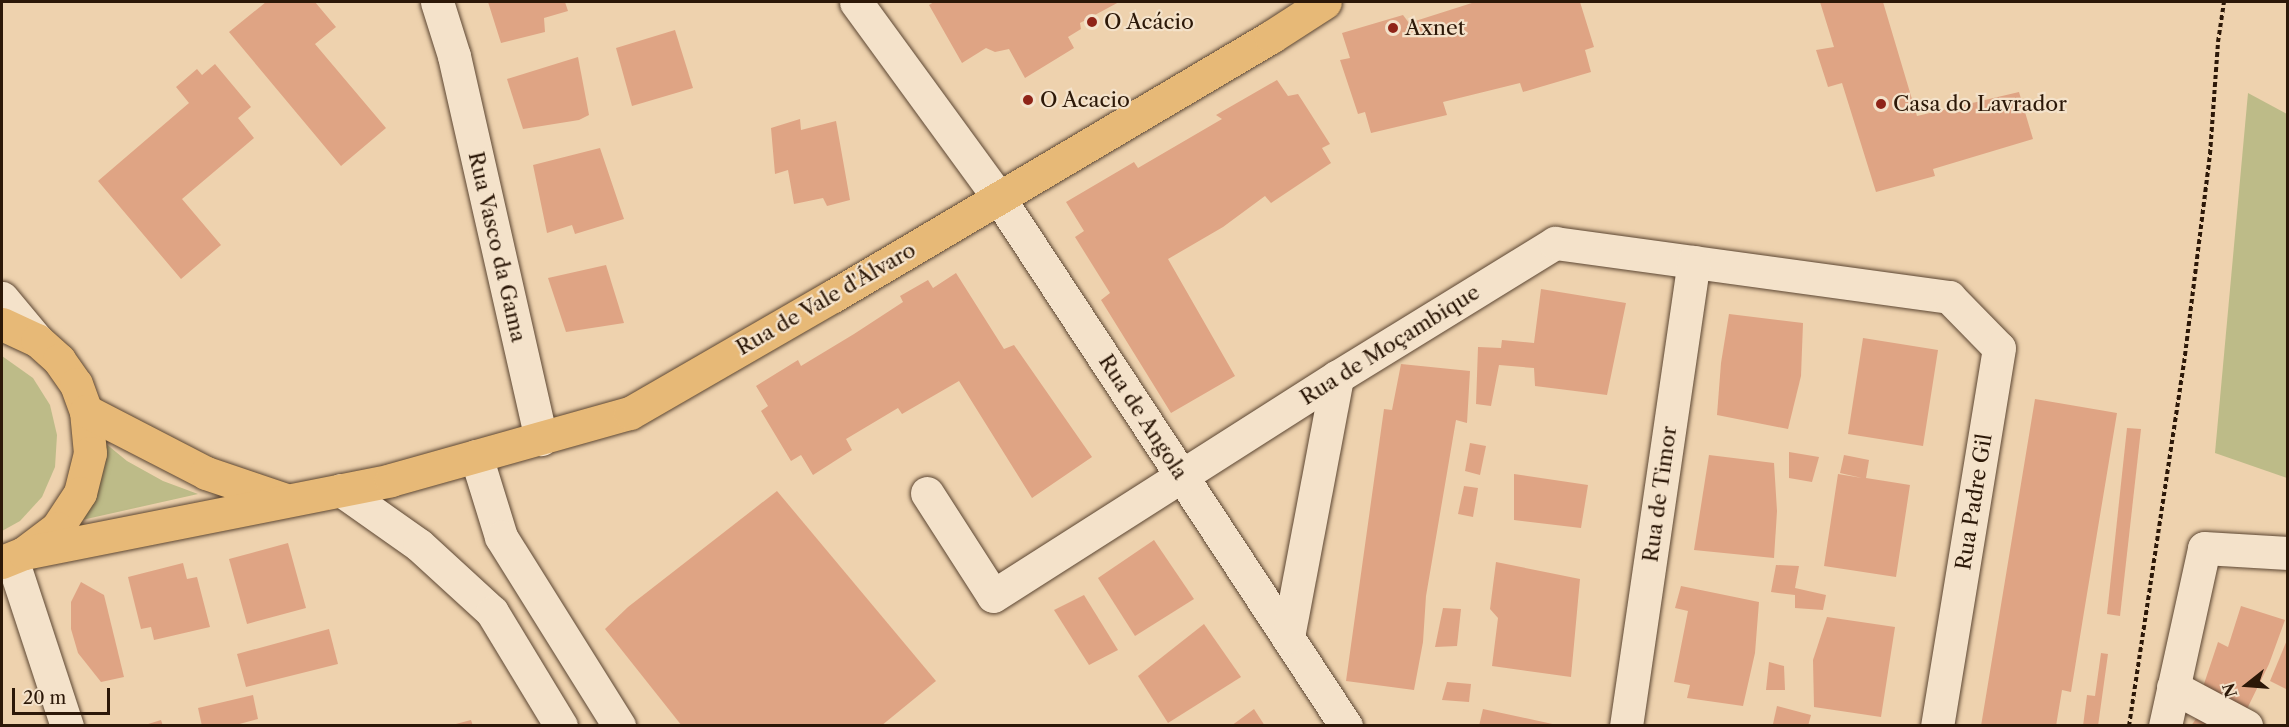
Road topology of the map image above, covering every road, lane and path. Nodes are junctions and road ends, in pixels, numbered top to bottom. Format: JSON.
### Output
{"nodes":[{"id":1,"x":437,"y":2,"type":"edge"},
{"id":2,"x":457,"y":2,"type":"edge"},
{"id":3,"x":856,"y":2,"type":"edge"},
{"id":4,"x":1325,"y":2,"type":"edge"},
{"id":5,"x":2224,"y":2,"type":"edge"},
{"id":6,"x":454,"y":56,"type":"junction"},
{"id":7,"x":999,"y":198,"type":"junction"},
{"id":8,"x":1694,"y":262,"type":"junction"},
{"id":9,"x":1949,"y":297,"type":"joint"},
{"id":10,"x":2,"y":298,"type":"edge"},
{"id":11,"x":2,"y":324,"type":"edge"},
{"id":12,"x":37,"y":340,"type":"junction"},
{"id":13,"x":1337,"y":377,"type":"junction"},
{"id":14,"x":86,"y":411,"type":"junction"},
{"id":15,"x":541,"y":439,"type":"junction"},
{"id":16,"x":476,"y":456,"type":"junction"},
{"id":17,"x":1182,"y":476,"type":"junction"},
{"id":18,"x":341,"y":489,"type":"junction"},
{"id":19,"x":927,"y":493,"type":"dead end"},
{"id":20,"x":288,"y":500,"type":"junction"},
{"id":21,"x":2288,"y":553,"type":"edge"},
{"id":22,"x":13,"y":558,"type":"edge"},
{"id":23,"x":1288,"y":637,"type":"junction"},
{"id":24,"x":2173,"y":687,"type":"junction"},
{"id":25,"x":67,"y":726,"type":"edge"},
{"id":26,"x":561,"y":726,"type":"edge"},
{"id":27,"x":619,"y":726,"type":"edge"},
{"id":28,"x":1346,"y":726,"type":"edge"},
{"id":29,"x":1626,"y":726,"type":"edge"},
{"id":30,"x":1937,"y":726,"type":"edge"},
{"id":31,"x":2128,"y":726,"type":"edge"},
{"id":32,"x":2165,"y":726,"type":"edge"},
{"id":33,"x":2246,"y":726,"type":"edge"}],
"edges":[{"from":1,"to":6,"type":"street","name":"Rua Vasco da Gama"},
{"from":2,"to":6,"type":"street","name":"Rua Vasco da Gama"},
{"from":3,"to":7,"type":"street","name":"Rua de Angola"},
{"from":4,"to":7,"type":"main road","name":"Rua de Vale d'Álvaro"},
{"from":5,"to":31,"type":"path"},
{"from":6,"to":15,"type":"street","name":"Rua Vasco da Gama"},
{"from":7,"to":15,"type":"main road","name":"Rua de Vale d'Álvaro"},
{"from":7,"to":17,"type":"street","name":"Rua de Angola"},
{"from":8,"to":9,"type":"street","name":"Rua de Moçambique"},
{"from":8,"to":13,"type":"street","name":"Rua de Moçambique"},
{"from":8,"to":29,"type":"street","name":"Rua de Timor"},
{"from":9,"to":30,"type":"street","name":"Rua Padre Gil"},
{"from":10,"to":12,"type":"street"},
{"from":11,"to":12,"type":"main road"},
{"from":12,"to":14,"type":"main road"},
{"from":13,"to":17,"type":"street","name":"Rua de Moçambique"},
{"from":13,"to":23,"type":"street"},
{"from":14,"to":20,"type":"main road"},
{"from":14,"to":22,"type":"main road"},
{"from":15,"to":16,"type":"main road","name":"Rua de Vale d'Álvaro"},
{"from":16,"to":18,"type":"main road","name":"Rua de Vale d'Álvaro"},
{"from":16,"to":27,"type":"street"},
{"from":17,"to":19,"type":"street","name":"Rua de Moçambique"},
{"from":17,"to":23,"type":"street","name":"Rua de Angola"},
{"from":18,"to":20,"type":"main road","name":"Rua de Vale d'Álvaro"},
{"from":18,"to":26,"type":"street"},
{"from":20,"to":22,"type":"main road","name":"Rua de Vale d'Álvaro"},
{"from":21,"to":24,"type":"street"},
{"from":22,"to":25,"type":"street"},
{"from":23,"to":28,"type":"street","name":"Rua de Angola"},
{"from":24,"to":32,"type":"street"},
{"from":24,"to":33,"type":"street"}]}
